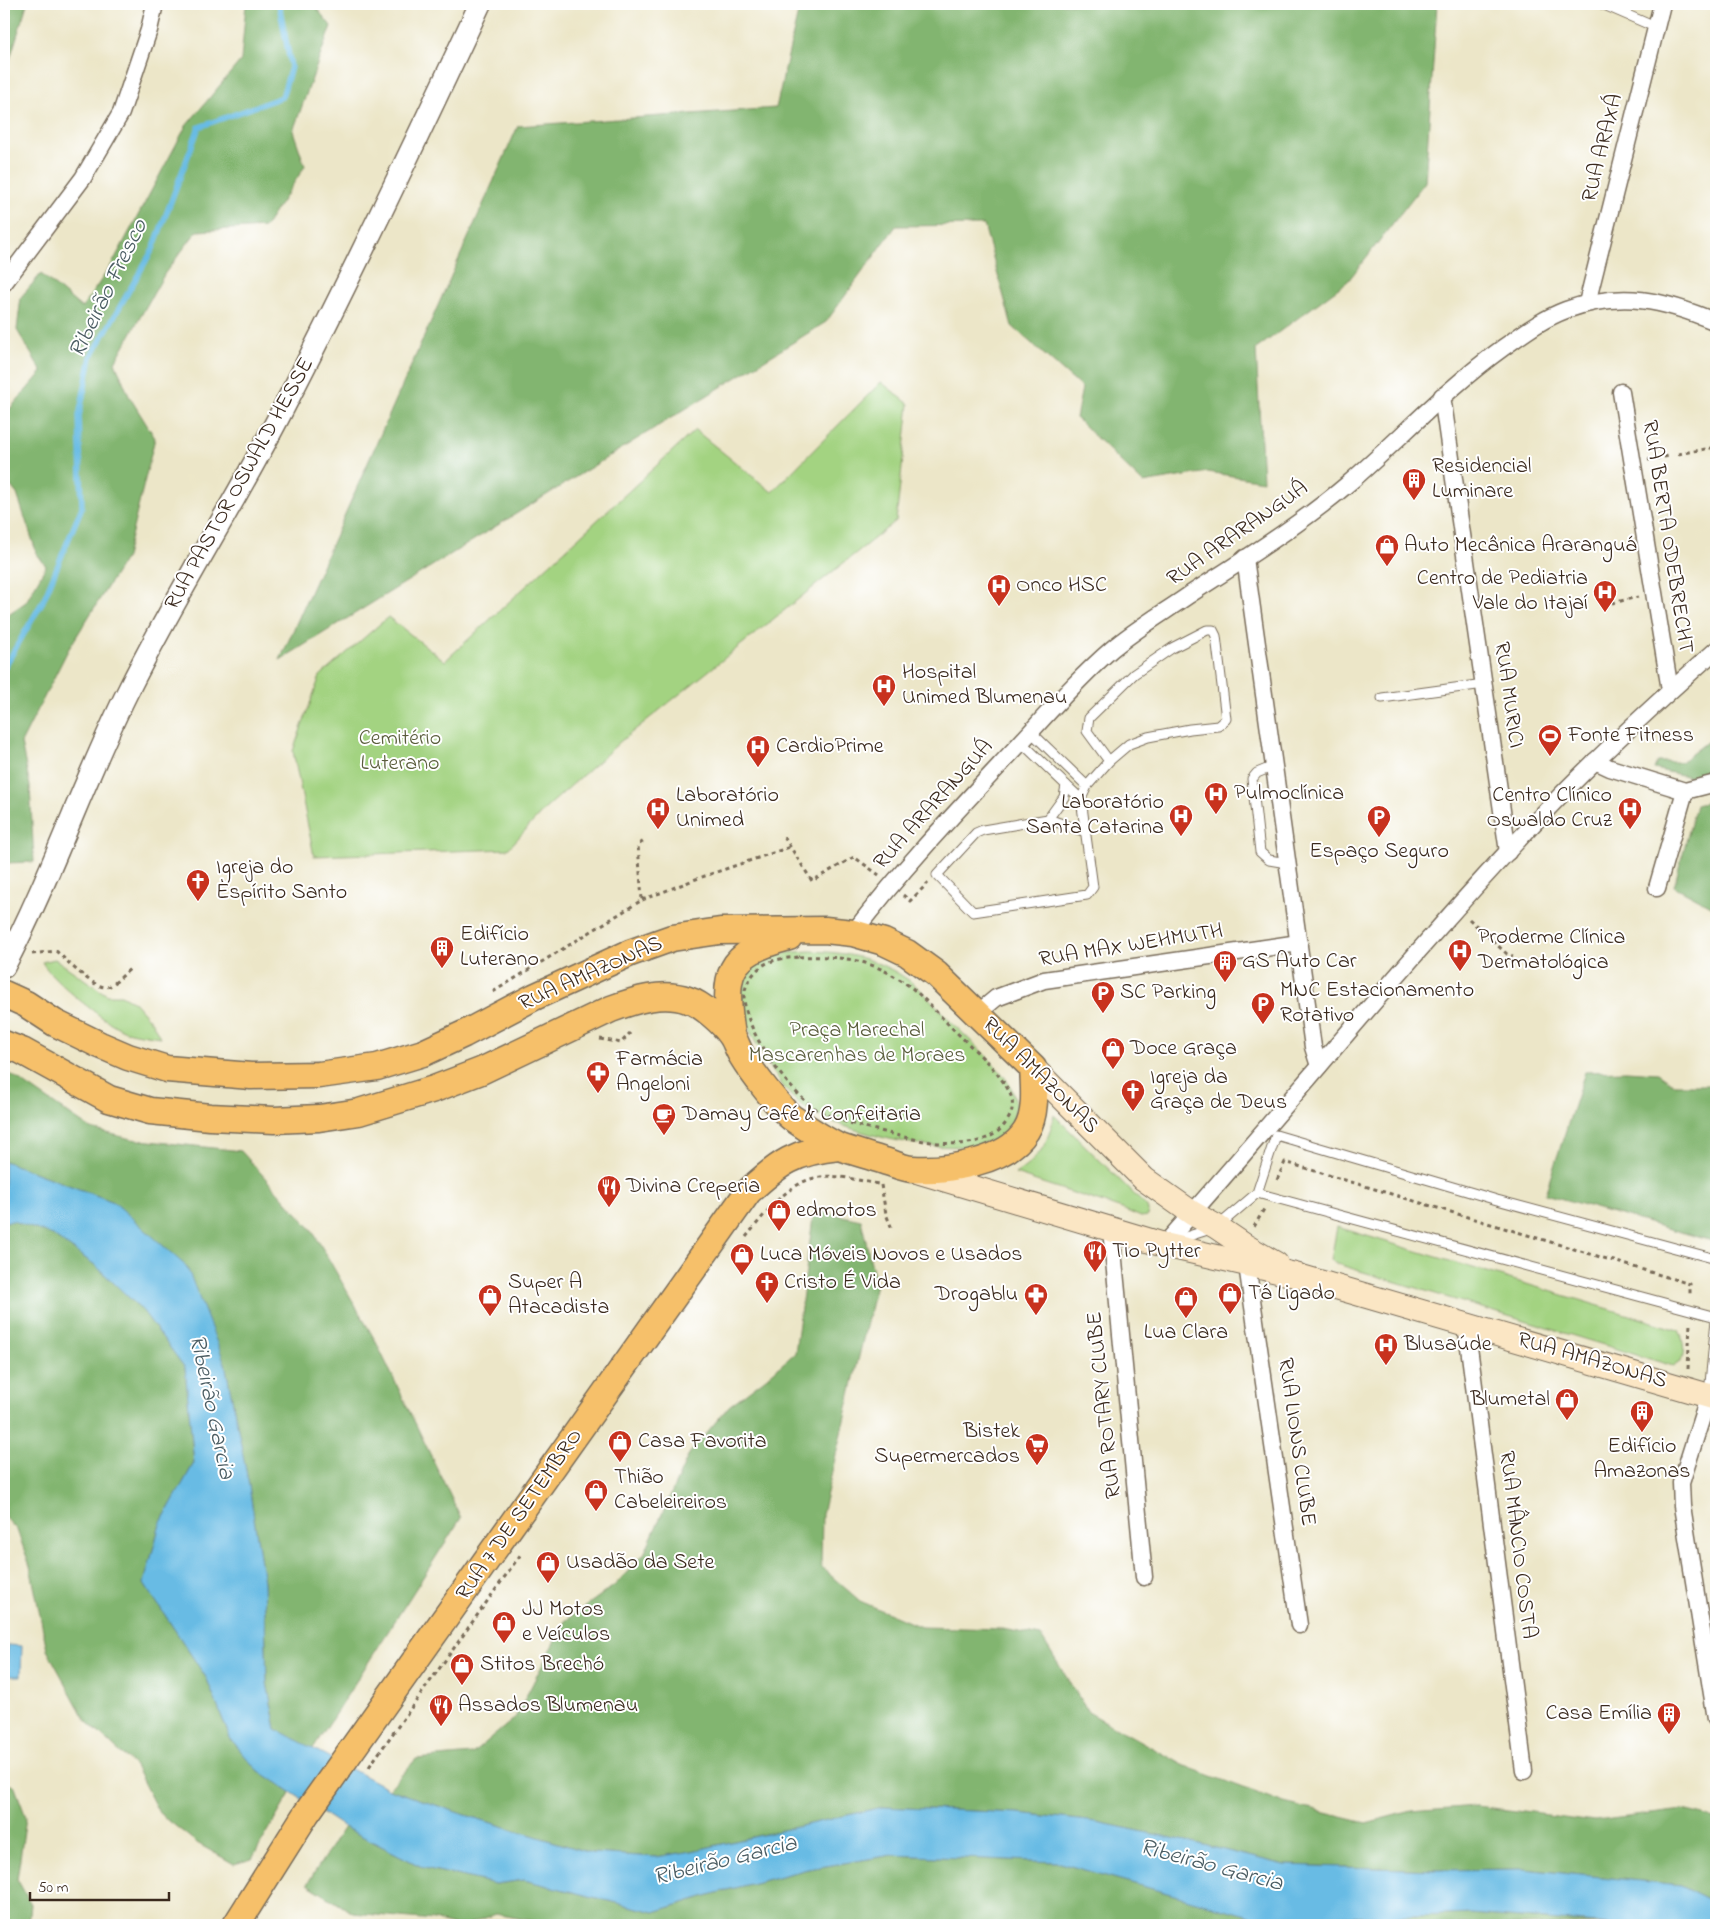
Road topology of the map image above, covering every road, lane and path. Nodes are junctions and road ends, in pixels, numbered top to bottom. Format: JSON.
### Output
{"nodes":[{"id":1,"x":154,"y":4,"type":"edge"},
{"id":2,"x":480,"y":4,"type":"edge"},
{"id":3,"x":1602,"y":4,"type":"edge"},
{"id":4,"x":1662,"y":4,"type":"edge"},
{"id":5,"x":1655,"y":26,"type":"junction"},
{"id":6,"x":4,"y":283,"type":"edge"},
{"id":7,"x":1587,"y":303,"type":"junction"},
{"id":8,"x":1716,"y":322,"type":"edge"},
{"id":9,"x":1620,"y":392,"type":"dead end"},
{"id":10,"x":1442,"y":396,"type":"junction"},
{"id":11,"x":1716,"y":447,"type":"edge"},
{"id":12,"x":1678,"y":454,"type":"dead end"},
{"id":13,"x":1245,"y":558,"type":"junction"},
{"id":14,"x":1654,"y":594,"type":"junction"},
{"id":15,"x":1612,"y":603,"type":"dead end"},
{"id":16,"x":1716,"y":650,"type":"edge"},
{"id":17,"x":1484,"y":684,"type":"junction"},
{"id":18,"x":1670,"y":690,"type":"junction"},
{"id":19,"x":1382,"y":698,"type":"dead end"},
{"id":20,"x":1026,"y":737,"type":"junction"},
{"id":21,"x":1109,"y":761,"type":"junction"},
{"id":22,"x":1595,"y":761,"type":"junction"},
{"id":23,"x":1274,"y":766,"type":"junction"},
{"id":24,"x":1716,"y":783,"type":"edge"},
{"id":25,"x":1066,"y":785,"type":"junction"},
{"id":26,"x":1087,"y":786,"type":"junction"},
{"id":27,"x":1685,"y":791,"type":"junction"},
{"id":28,"x":1081,"y":799,"type":"junction"},
{"id":29,"x":1048,"y":819,"type":"junction"},
{"id":30,"x":1086,"y":832,"type":"junction"},
{"id":31,"x":784,"y":837,"type":"dead end"},
{"id":32,"x":644,"y":841,"type":"dead end"},
{"id":33,"x":790,"y":846,"type":"junction"},
{"id":34,"x":1508,"y":852,"type":"junction"},
{"id":35,"x":1288,"y":863,"type":"junction"},
{"id":36,"x":881,"y":877,"type":"dead end"},
{"id":37,"x":1656,"y":888,"type":"dead end"},
{"id":38,"x":642,"y":900,"type":"junction"},
{"id":39,"x":1458,"y":908,"type":"junction"},
{"id":40,"x":811,"y":930,"type":"junction"},
{"id":41,"x":853,"y":933,"type":"junction"},
{"id":42,"x":1299,"y":943,"type":"junction"},
{"id":43,"x":1513,"y":956,"type":"dead end"},
{"id":44,"x":6,"y":962,"type":"edge"},
{"id":45,"x":858,"y":962,"type":"joint"},
{"id":46,"x":131,"y":968,"type":"dead end"},
{"id":47,"x":4,"y":994,"type":"edge"},
{"id":48,"x":488,"y":994,"type":"dead end"},
{"id":49,"x":978,"y":1013,"type":"junction"},
{"id":50,"x":732,"y":1035,"type":"junction"},
{"id":51,"x":4,"y":1044,"type":"edge"},
{"id":52,"x":1318,"y":1066,"type":"junction"},
{"id":53,"x":1033,"y":1068,"type":"junction"},
{"id":54,"x":839,"y":1146,"type":"junction"},
{"id":55,"x":1285,"y":1162,"type":"dead end"},
{"id":56,"x":911,"y":1169,"type":"junction"},
{"id":57,"x":882,"y":1185,"type":"junction"},
{"id":58,"x":891,"y":1187,"type":"dead end"},
{"id":59,"x":1257,"y":1193,"type":"junction"},
{"id":60,"x":1192,"y":1213,"type":"junction"},
{"id":61,"x":1217,"y":1227,"type":"junction"},
{"id":62,"x":1111,"y":1229,"type":"junction"},
{"id":63,"x":893,"y":1231,"type":"dead end"},
{"id":64,"x":741,"y":1242,"type":"dead end"},
{"id":65,"x":1164,"y":1244,"type":"junction"},
{"id":66,"x":1716,"y":1259,"type":"edge"},
{"id":67,"x":1247,"y":1265,"type":"junction"},
{"id":68,"x":1295,"y":1275,"type":"junction"},
{"id":69,"x":1690,"y":1310,"type":"junction"},
{"id":70,"x":1716,"y":1318,"type":"edge"},
{"id":71,"x":1466,"y":1324,"type":"junction"},
{"id":72,"x":1688,"y":1376,"type":"dead end"},
{"id":73,"x":1713,"y":1396,"type":"edge"},
{"id":74,"x":524,"y":1549,"type":"dead end"},
{"id":75,"x":1144,"y":1577,"type":"dead end"},
{"id":76,"x":1299,"y":1625,"type":"dead end"},
{"id":77,"x":1716,"y":1719,"type":"edge"},
{"id":78,"x":356,"y":1764,"type":"junction"},
{"id":79,"x":1524,"y":1771,"type":"dead end"},
{"id":80,"x":236,"y":1925,"type":"edge"}],
"edges":[{"from":1,"to":6,"type":"street"},
{"from":2,"to":44,"type":"street","name":"RUA PASTOR OSWALD HESSE"},
{"from":3,"to":5,"type":"lane"},
{"from":4,"to":5,"type":"street","name":"RUA ARAXÁ"},
{"from":5,"to":7,"type":"street","name":"RUA ARAXÁ"},
{"from":7,"to":8,"type":"street","name":"RUA ARARANGUÁ"},
{"from":7,"to":10,"type":"street","name":"RUA ARARANGUÁ"},
{"from":9,"to":14,"type":"street","name":"RUA BERTA ODEBRECHT"},
{"from":10,"to":13,"type":"street","name":"RUA ARARANGUÁ"},
{"from":10,"to":17,"type":"street","name":"RUA MURICI"},
{"from":11,"to":12,"type":"path"},
{"from":13,"to":20,"type":"street","name":"RUA ARARANGUÁ"},
{"from":13,"to":23,"type":"street"},
{"from":14,"to":15,"type":"path"},
{"from":14,"to":18,"type":"street","name":"RUA BERTA ODEBRECHT"},
{"from":16,"to":18,"type":"street"},
{"from":17,"to":19,"type":"lane"},
{"from":17,"to":34,"type":"street","name":"RUA MURICI"},
{"from":18,"to":22,"type":"street"},
{"from":20,"to":25,"type":"lane"},
{"from":20,"to":26,"type":"lane"},
{"from":20,"to":41,"type":"street","name":"RUA ARARANGUÁ"},
{"from":21,"to":21,"type":"lane"},
{"from":21,"to":26,"type":"lane"},
{"from":22,"to":27,"type":"street"},
{"from":22,"to":34,"type":"street"},
{"from":23,"to":35,"type":"street"},
{"from":23,"to":35,"type":"lane"},
{"from":24,"to":27,"type":"street"},
{"from":25,"to":28,"type":"lane"},
{"from":25,"to":29,"type":"lane"},
{"from":26,"to":28,"type":"lane"},
{"from":27,"to":37,"type":"street"},
{"from":28,"to":30,"type":"lane"},
{"from":29,"to":30,"type":"lane"},
{"from":29,"to":30,"type":"lane"},
{"from":31,"to":33,"type":"path"},
{"from":32,"to":38,"type":"path"},
{"from":33,"to":36,"type":"path"},
{"from":33,"to":38,"type":"path"},
{"from":34,"to":39,"type":"street"},
{"from":35,"to":42,"type":"street"},
{"from":38,"to":48,"type":"path"},
{"from":39,"to":43,"type":"path"},
{"from":39,"to":52,"type":"street"},
{"from":40,"to":41,"type":"main road","name":"RUA AMAZONAS"},
{"from":40,"to":47,"type":"main road","name":"RUA AMAZONAS"},
{"from":40,"to":50,"type":"main road"},
{"from":41,"to":49,"type":"main road","name":"RUA AMAZONAS"},
{"from":42,"to":49,"type":"street","name":"RUA MAX WEHMUTH"},
{"from":42,"to":52,"type":"street"},
{"from":44,"to":46,"type":"path"},
{"from":45,"to":45,"type":"path"},
{"from":49,"to":53,"type":"main road","name":"RUA AMAZONAS"},
{"from":50,"to":51,"type":"main road","name":"RUA AMAZONAS"},
{"from":50,"to":54,"type":"main road","name":"RUA AMAZONAS"},
{"from":52,"to":60,"type":"street"},
{"from":53,"to":56,"type":"main road"},
{"from":53,"to":60,"type":"main road","name":"RUA AMAZONAS"},
{"from":54,"to":56,"type":"main road","name":"RUA AMAZONAS"},
{"from":54,"to":78,"type":"main road","name":"RUA 7 DE SETEMBRO"},
{"from":55,"to":69,"type":"path"},
{"from":56,"to":62,"type":"main road","name":"RUA AMAZONAS"},
{"from":57,"to":58,"type":"path"},
{"from":57,"to":63,"type":"path"},
{"from":57,"to":64,"type":"path"},
{"from":59,"to":61,"type":"lane"},
{"from":59,"to":66,"type":"lane"},
{"from":59,"to":69,"type":"lane"},
{"from":60,"to":61,"type":"main road","name":"RUA AMAZONAS"},
{"from":60,"to":65,"type":"street"},
{"from":61,"to":65,"type":"lane"},
{"from":61,"to":68,"type":"main road","name":"RUA AMAZONAS"},
{"from":62,"to":65,"type":"main road","name":"RUA AMAZONAS"},
{"from":62,"to":75,"type":"street","name":"RUA ROTARY CLUBE"},
{"from":65,"to":67,"type":"main road","name":"RUA AMAZONAS"},
{"from":67,"to":68,"type":"main road","name":"RUA AMAZONAS"},
{"from":67,"to":76,"type":"street","name":"RUA LIONS CLUBE"},
{"from":68,"to":71,"type":"main road","name":"RUA AMAZONAS"},
{"from":69,"to":70,"type":"lane"},
{"from":69,"to":72,"type":"path"},
{"from":70,"to":73,"type":"lane"},
{"from":71,"to":73,"type":"main road","name":"RUA AMAZONAS"},
{"from":71,"to":79,"type":"street","name":"RUA MÂNCIO COSTA"},
{"from":73,"to":77,"type":"street"},
{"from":74,"to":78,"type":"path"},
{"from":78,"to":80,"type":"main road","name":"RUA 7 DE SETEMBRO"}]}
